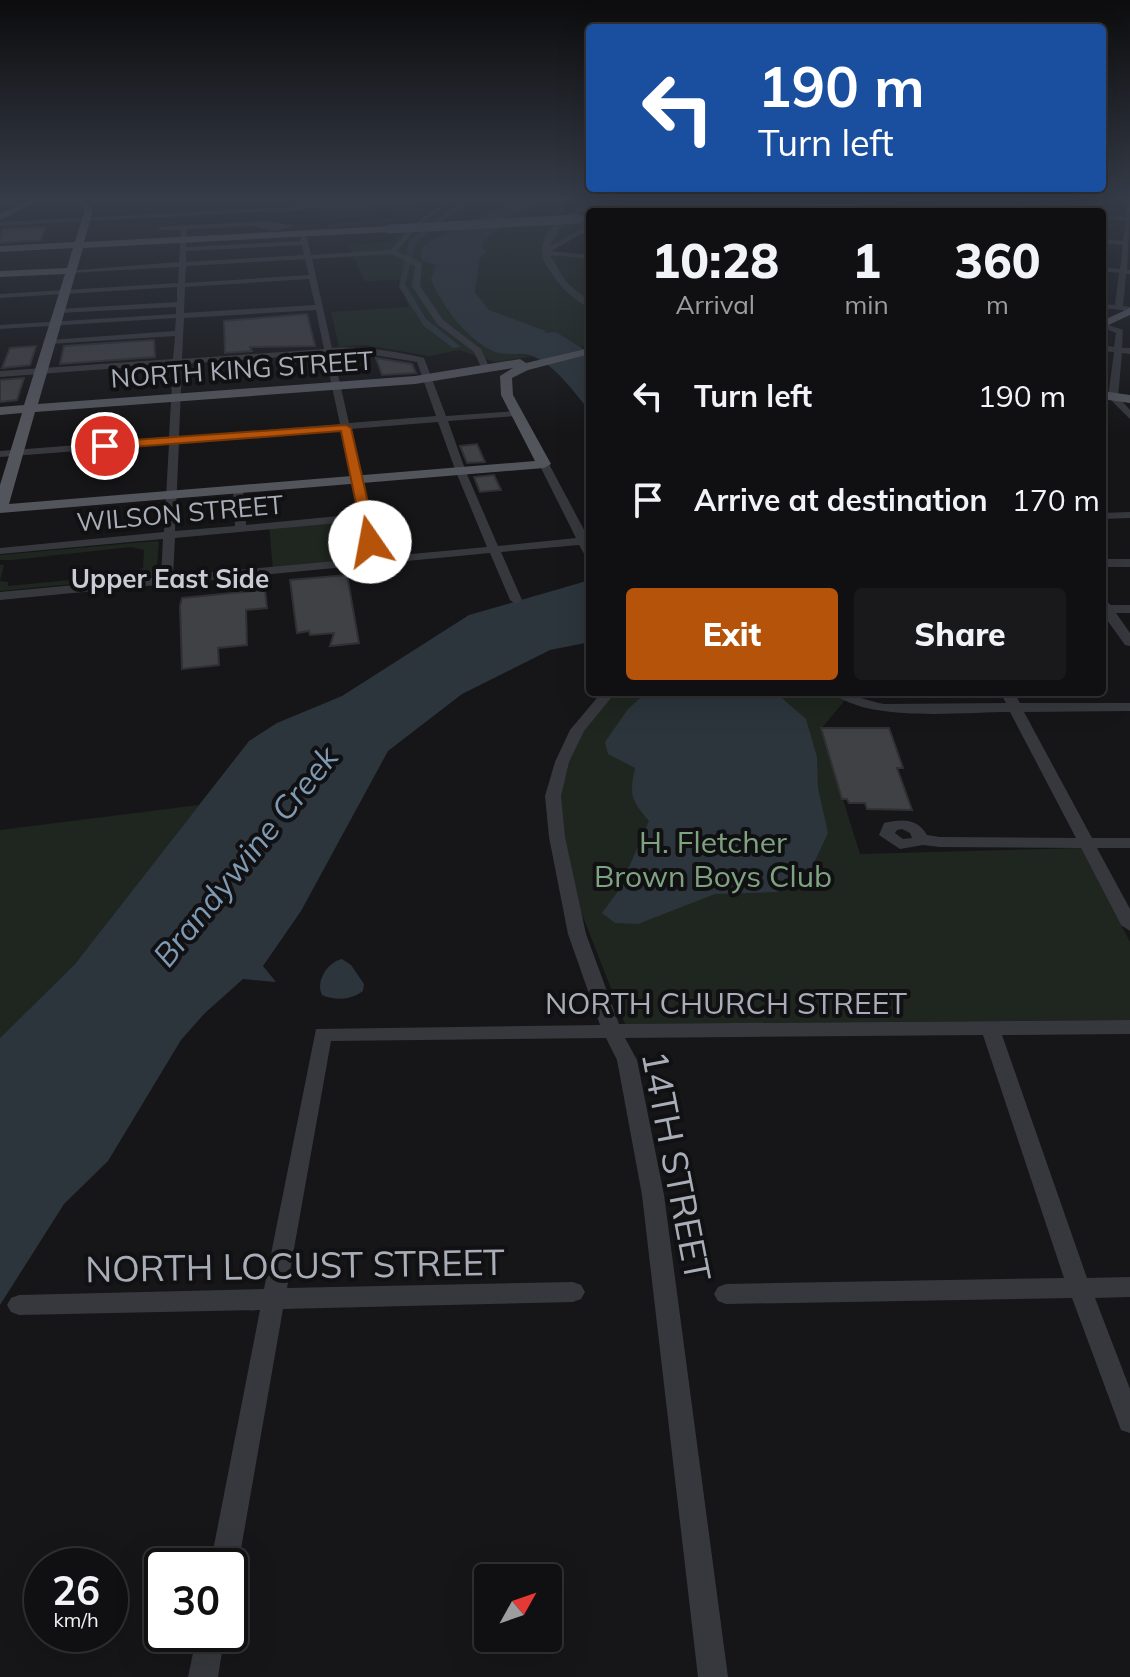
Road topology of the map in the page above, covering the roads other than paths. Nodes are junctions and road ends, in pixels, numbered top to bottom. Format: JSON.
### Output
{"nodes":[{"id":1,"x":68,"y":278,"type":"edge"},
{"id":2,"x":183,"y":278,"type":"edge"},
{"id":3,"x":290,"y":278,"type":"edge"},
{"id":4,"x":313,"y":278,"type":"edge"},
{"id":5,"x":417,"y":278,"type":"edge"},
{"id":6,"x":559,"y":278,"type":"edge"},
{"id":7,"x":1127,"y":278,"type":"edge"},
{"id":8,"x":241,"y":281,"type":"junction"},
{"id":9,"x":183,"y":285,"type":"junction"},
{"id":10,"x":64,"y":292,"type":"junction"},
{"id":11,"x":0,"y":296,"type":"edge"},
{"id":12,"x":586,"y":302,"type":"edge"},
{"id":13,"x":182,"y":304,"type":"junction"},
{"id":14,"x":1106,"y":306,"type":"edge"},
{"id":15,"x":319,"y":307,"type":"junction"},
{"id":16,"x":1126,"y":309,"type":"edge"},
{"id":17,"x":59,"y":311,"type":"junction"},
{"id":18,"x":243,"y":312,"type":"junction"},
{"id":19,"x":180,"y":316,"type":"junction"},
{"id":20,"x":1106,"y":322,"type":"edge"},
{"id":21,"x":55,"y":324,"type":"junction"},
{"id":22,"x":0,"y":327,"type":"edge"},
{"id":23,"x":1106,"y":327,"type":"edge"},
{"id":24,"x":178,"y":333,"type":"junction"},
{"id":25,"x":50,"y":342,"type":"junction"},
{"id":26,"x":1106,"y":348,"type":"edge"},
{"id":27,"x":1118,"y":350,"type":"junction"},
{"id":28,"x":330,"y":351,"type":"junction"},
{"id":29,"x":1130,"y":351,"type":"edge"},
{"id":30,"x":586,"y":352,"type":"edge"},
{"id":31,"x":176,"y":361,"type":"junction"},
{"id":32,"x":530,"y":363,"type":"junction"},
{"id":33,"x":486,"y":369,"type":"junction"},
{"id":34,"x":41,"y":371,"type":"junction"},
{"id":35,"x":0,"y":374,"type":"edge"},
{"id":36,"x":427,"y":379,"type":"junction"},
{"id":37,"x":337,"y":386,"type":"junction"},
{"id":38,"x":507,"y":395,"type":"junction"},
{"id":39,"x":1108,"y":396,"type":"edge"},
{"id":40,"x":176,"y":398,"type":"junction"},
{"id":41,"x":1130,"y":399,"type":"edge"},
{"id":42,"x":30,"y":408,"type":"junction"},
{"id":43,"x":0,"y":411,"type":"edge"},
{"id":44,"x":516,"y":413,"type":"junction"},
{"id":45,"x":1130,"y":416,"type":"edge"},
{"id":46,"x":442,"y":420,"type":"junction"},
{"id":47,"x":346,"y":428,"type":"junction"},
{"id":48,"x":173,"y":441,"type":"junction"},
{"id":49,"x":17,"y":453,"type":"junction"},
{"id":50,"x":0,"y":454,"type":"edge"},
{"id":51,"x":544,"y":464,"type":"junction"},
{"id":52,"x":461,"y":472,"type":"junction"},
{"id":53,"x":357,"y":480,"type":"junction"},
{"id":54,"x":238,"y":489,"type":"junction"},
{"id":55,"x":171,"y":495,"type":"junction"},
{"id":56,"x":0,"y":509,"type":"edge"},
{"id":57,"x":1130,"y":515,"type":"edge"},
{"id":58,"x":1106,"y":516,"type":"edge"},
{"id":59,"x":365,"y":517,"type":"junction"},
{"id":60,"x":241,"y":529,"type":"junction"},
{"id":61,"x":169,"y":536,"type":"junction"},
{"id":62,"x":584,"y":541,"type":"junction"},
{"id":63,"x":586,"y":546,"type":"edge"},
{"id":64,"x":494,"y":549,"type":"junction"},
{"id":65,"x":0,"y":551,"type":"edge"},
{"id":66,"x":374,"y":560,"type":"junction"},
{"id":67,"x":1106,"y":563,"type":"edge"},
{"id":68,"x":1130,"y":563,"type":"edge"},
{"id":69,"x":167,"y":580,"type":"junction"},
{"id":70,"x":515,"y":595,"type":"dead end"},
{"id":71,"x":0,"y":596,"type":"edge"},
{"id":72,"x":1106,"y":607,"type":"edge"},
{"id":73,"x":1130,"y":609,"type":"edge"},
{"id":74,"x":1106,"y":610,"type":"edge"},
{"id":75,"x":1130,"y":642,"type":"edge"},
{"id":76,"x":605,"y":696,"type":"edge"},
{"id":77,"x":849,"y":696,"type":"edge"},
{"id":78,"x":1009,"y":696,"type":"edge"},
{"id":79,"x":1130,"y":707,"type":"edge"},
{"id":80,"x":1016,"y":708,"type":"junction"},
{"id":81,"x":919,"y":839,"type":"dead end"},
{"id":82,"x":1088,"y":843,"type":"junction"},
{"id":83,"x":1130,"y":843,"type":"edge"},
{"id":84,"x":1130,"y":925,"type":"edge"},
{"id":85,"x":1130,"y":1027,"type":"edge"},
{"id":86,"x":990,"y":1029,"type":"junction"},
{"id":87,"x":612,"y":1031,"type":"junction"},
{"id":88,"x":1079,"y":1287,"type":"junction"},
{"id":89,"x":1130,"y":1287,"type":"edge"},
{"id":90,"x":573,"y":1292,"type":"dead end"},
{"id":91,"x":726,"y":1294,"type":"dead end"},
{"id":92,"x":274,"y":1299,"type":"junction"},
{"id":93,"x":19,"y":1305,"type":"dead end"},
{"id":94,"x":1130,"y":1421,"type":"edge"},
{"id":95,"x":227,"y":1548,"type":"edge"},
{"id":96,"x":208,"y":1652,"type":"edge"},
{"id":97,"x":203,"y":1677,"type":"edge"},
{"id":98,"x":713,"y":1677,"type":"edge"}],
"edges":[{"from":1,"to":10,"type":"main road"},
{"from":2,"to":9,"type":"street"},
{"from":3,"to":8,"type":"street"},
{"from":4,"to":15,"type":"street"},
{"from":5,"to":33,"type":"street"},
{"from":6,"to":12,"type":"street"},
{"from":7,"to":16,"type":"street"},
{"from":8,"to":9,"type":"street"},
{"from":8,"to":18,"type":"street"},
{"from":9,"to":10,"type":"street"},
{"from":9,"to":13,"type":"street"},
{"from":10,"to":11,"type":"street"},
{"from":10,"to":17,"type":"main road"},
{"from":13,"to":17,"type":"street"},
{"from":13,"to":19,"type":"street"},
{"from":14,"to":16,"type":"street"},
{"from":15,"to":18,"type":"street"},
{"from":15,"to":28,"type":"street"},
{"from":16,"to":20,"type":"main road"},
{"from":17,"to":21,"type":"main road"},
{"from":18,"to":19,"type":"street"},
{"from":19,"to":21,"type":"street"},
{"from":19,"to":24,"type":"street"},
{"from":21,"to":22,"type":"street"},
{"from":21,"to":25,"type":"main road"},
{"from":23,"to":27,"type":"street"},
{"from":24,"to":25,"type":"street"},
{"from":24,"to":31,"type":"street"},
{"from":25,"to":34,"type":"main road"},
{"from":26,"to":27,"type":"street"},
{"from":27,"to":29,"type":"street"},
{"from":27,"to":39,"type":"street"},
{"from":28,"to":31,"type":"street"},
{"from":28,"to":36,"type":"street"},
{"from":28,"to":37,"type":"street"},
{"from":30,"to":32,"type":"main road","name":"NORTH KING STREET"},
{"from":31,"to":34,"type":"street"},
{"from":31,"to":40,"type":"street"},
{"from":32,"to":33,"type":"main road","name":"NORTH KING STREET"},
{"from":32,"to":38,"type":"main road"},
{"from":33,"to":36,"type":"main road","name":"NORTH KING STREET"},
{"from":33,"to":38,"type":"main road"},
{"from":34,"to":35,"type":"street"},
{"from":34,"to":42,"type":"main road"},
{"from":36,"to":37,"type":"main road","name":"NORTH KING STREET"},
{"from":36,"to":46,"type":"street"},
{"from":37,"to":40,"type":"main road","name":"NORTH KING STREET"},
{"from":37,"to":47,"type":"street"},
{"from":38,"to":44,"type":"main road"},
{"from":39,"to":41,"type":"main road"},
{"from":39,"to":45,"type":"street"},
{"from":40,"to":42,"type":"main road","name":"NORTH KING STREET"},
{"from":40,"to":48,"type":"street"},
{"from":42,"to":43,"type":"main road","name":"NORTH KING STREET"},
{"from":42,"to":49,"type":"main road"},
{"from":44,"to":46,"type":"street"},
{"from":44,"to":51,"type":"main road"},
{"from":46,"to":47,"type":"street"},
{"from":46,"to":52,"type":"street"},
{"from":47,"to":48,"type":"street"},
{"from":47,"to":53,"type":"street"},
{"from":48,"to":49,"type":"street"},
{"from":48,"to":55,"type":"street"},
{"from":49,"to":50,"type":"street"},
{"from":49,"to":56,"type":"main road"},
{"from":51,"to":52,"type":"main road"},
{"from":51,"to":62,"type":"street"},
{"from":52,"to":53,"type":"main road"},
{"from":52,"to":64,"type":"street"},
{"from":53,"to":54,"type":"main road"},
{"from":53,"to":59,"type":"street"},
{"from":54,"to":55,"type":"main road"},
{"from":54,"to":60,"type":"street"},
{"from":55,"to":56,"type":"main road"},
{"from":55,"to":61,"type":"street"},
{"from":57,"to":58,"type":"street"},
{"from":59,"to":60,"type":"street","name":"WILSON STREET"},
{"from":59,"to":66,"type":"street"},
{"from":60,"to":61,"type":"street","name":"WILSON STREET"},
{"from":61,"to":65,"type":"street","name":"WILSON STREET"},
{"from":61,"to":69,"type":"street"},
{"from":62,"to":63,"type":"street"},
{"from":62,"to":64,"type":"street"},
{"from":64,"to":66,"type":"street"},
{"from":64,"to":70,"type":"street"},
{"from":66,"to":69,"type":"street"},
{"from":67,"to":68,"type":"street"},
{"from":69,"to":71,"type":"street"},
{"from":72,"to":73,"type":"street"},
{"from":74,"to":75,"type":"street"},
{"from":76,"to":87,"type":"street","name":"14TH STREET"},
{"from":77,"to":80,"type":"street"},
{"from":78,"to":80,"type":"street"},
{"from":79,"to":80,"type":"street"},
{"from":80,"to":82,"type":"street"},
{"from":81,"to":82,"type":"street"},
{"from":82,"to":83,"type":"street"},
{"from":82,"to":84,"type":"street"},
{"from":85,"to":86,"type":"street","name":"NORTH CHURCH STREET"},
{"from":86,"to":87,"type":"street","name":"NORTH CHURCH STREET"},
{"from":86,"to":88,"type":"street"},
{"from":87,"to":92,"type":"street","name":"NORTH CHURCH STREET"},
{"from":87,"to":98,"type":"street","name":"14TH STREET"},
{"from":88,"to":89,"type":"street"},
{"from":88,"to":91,"type":"street"},
{"from":88,"to":94,"type":"street"},
{"from":90,"to":92,"type":"street","name":"NORTH LOCUST STREET"},
{"from":92,"to":93,"type":"street","name":"NORTH LOCUST STREET"},
{"from":92,"to":95,"type":"street"},
{"from":96,"to":97,"type":"street"}]}
